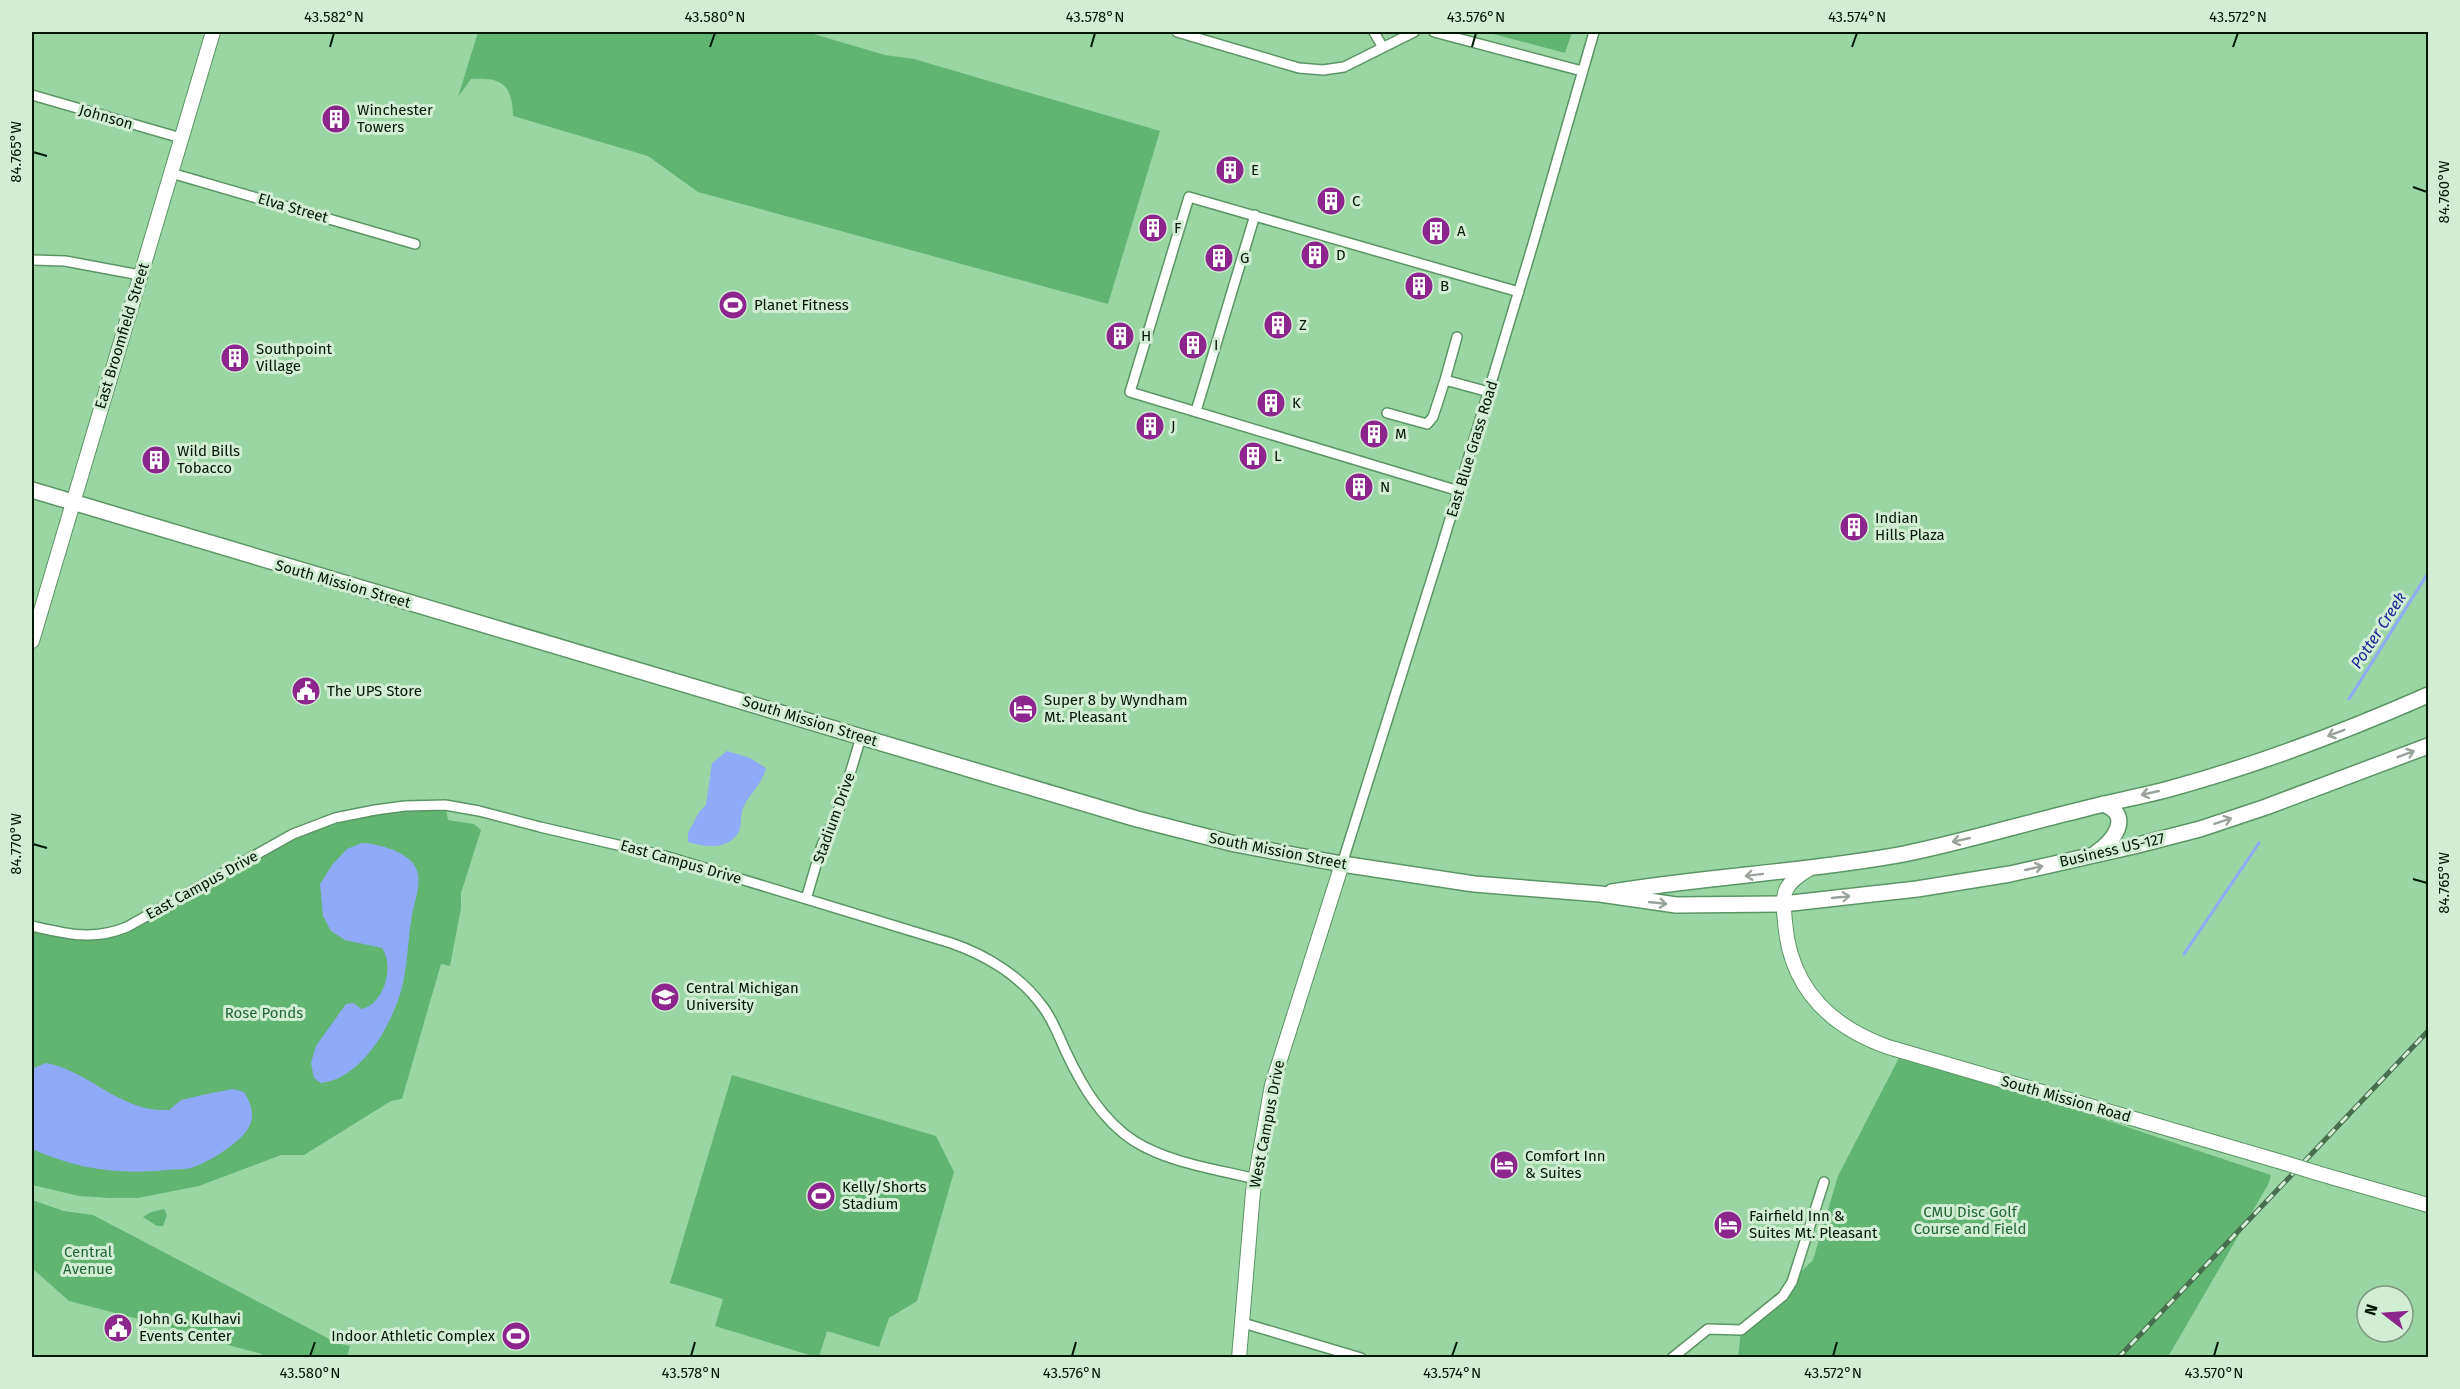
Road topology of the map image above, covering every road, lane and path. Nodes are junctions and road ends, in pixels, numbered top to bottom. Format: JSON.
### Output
{"nodes":[{"id":1,"x":213,"y":32,"type":"edge"},
{"id":2,"x":1177,"y":32,"type":"edge"},
{"id":3,"x":1374,"y":32,"type":"edge"},
{"id":4,"x":1413,"y":32,"type":"edge"},
{"id":5,"x":1434,"y":32,"type":"edge"},
{"id":6,"x":1594,"y":32,"type":"edge"},
{"id":7,"x":1382,"y":46,"type":"junction"},
{"id":8,"x":1582,"y":71,"type":"junction"},
{"id":9,"x":32,"y":95,"type":"edge"},
{"id":10,"x":181,"y":138,"type":"junction"},
{"id":11,"x":171,"y":173,"type":"junction"},
{"id":12,"x":1256,"y":216,"type":"junction"},
{"id":13,"x":415,"y":244,"type":"dead end"},
{"id":14,"x":32,"y":260,"type":"edge"},
{"id":15,"x":140,"y":275,"type":"junction"},
{"id":16,"x":1519,"y":292,"type":"junction"},
{"id":17,"x":1457,"y":337,"type":"dead end"},
{"id":18,"x":1445,"y":380,"type":"junction"},
{"id":19,"x":1489,"y":392,"type":"junction"},
{"id":20,"x":1196,"y":411,"type":"junction"},
{"id":21,"x":1387,"y":413,"type":"dead end"},
{"id":22,"x":32,"y":490,"type":"edge"},
{"id":23,"x":1459,"y":491,"type":"junction"},
{"id":24,"x":72,"y":503,"type":"junction"},
{"id":25,"x":32,"y":641,"type":"edge"},
{"id":26,"x":2428,"y":695,"type":"edge"},
{"id":27,"x":861,"y":737,"type":"junction"},
{"id":28,"x":2428,"y":746,"type":"edge"},
{"id":29,"x":2103,"y":804,"type":"junction"},
{"id":30,"x":2094,"y":855,"type":"junction"},
{"id":31,"x":1342,"y":864,"type":"junction"},
{"id":32,"x":1812,"y":867,"type":"junction"},
{"id":33,"x":1600,"y":894,"type":"junction"},
{"id":34,"x":806,"y":899,"type":"junction"},
{"id":35,"x":1783,"y":904,"type":"junction"},
{"id":36,"x":32,"y":926,"type":"edge"},
{"id":37,"x":1256,"y":1179,"type":"junction"},
{"id":38,"x":1824,"y":1182,"type":"dead end"},
{"id":39,"x":2428,"y":1205,"type":"edge"},
{"id":40,"x":1243,"y":1323,"type":"junction"},
{"id":41,"x":1239,"y":1358,"type":"edge"},
{"id":42,"x":1361,"y":1358,"type":"edge"},
{"id":43,"x":1672,"y":1358,"type":"edge"}],
"edges":[{"from":1,"to":10,"type":"main road","name":"East Broomfield Street"},
{"from":2,"to":7,"type":"street"},
{"from":3,"to":7,"type":"street"},
{"from":4,"to":7,"type":"street"},
{"from":5,"to":8,"type":"street"},
{"from":6,"to":8,"type":"street","name":"East Blue Grass Road"},
{"from":8,"to":16,"type":"street","name":"East Blue Grass Road"},
{"from":9,"to":10,"type":"street","name":"Johnson"},
{"from":10,"to":11,"type":"main road","name":"East Broomfield Street"},
{"from":11,"to":13,"type":"street","name":"Elva Street"},
{"from":11,"to":15,"type":"main road","name":"East Broomfield Street"},
{"from":12,"to":16,"type":"street"},
{"from":12,"to":20,"type":"street"},
{"from":12,"to":20,"type":"street"},
{"from":14,"to":15,"type":"street"},
{"from":15,"to":24,"type":"main road","name":"East Broomfield Street"},
{"from":16,"to":19,"type":"street","name":"East Blue Grass Road"},
{"from":17,"to":18,"type":"street"},
{"from":18,"to":19,"type":"street"},
{"from":18,"to":21,"type":"street"},
{"from":19,"to":23,"type":"street","name":"East Blue Grass Road"},
{"from":20,"to":23,"type":"street"},
{"from":22,"to":24,"type":"main road","name":"South Mission Street"},
{"from":23,"to":31,"type":"street","name":"East Blue Grass Road"},
{"from":24,"to":25,"type":"main road","name":"East Broomfield Street"},
{"from":24,"to":27,"type":"main road","name":"South Mission Street"},
{"from":26,"to":29,"type":"main road","one_way":true},
{"from":27,"to":31,"type":"main road","name":"South Mission Street"},
{"from":27,"to":34,"type":"street","name":"Stadium Drive"},
{"from":30,"to":28,"type":"main road","name":"Business US-127","one_way":true},
{"from":29,"to":30,"type":"main road"},
{"from":29,"to":32,"type":"main road","one_way":true},
{"from":35,"to":30,"type":"main road","name":"Business US-127","one_way":true},
{"from":31,"to":33,"type":"main road","name":"South Mission Street"},
{"from":31,"to":37,"type":"main road","name":"West Campus Drive"},
{"from":32,"to":33,"type":"main road","name":"South Mission Street","one_way":true},
{"from":32,"to":35,"type":"main road"},
{"from":33,"to":35,"type":"main road","name":"South Mission Street","one_way":true},
{"from":34,"to":36,"type":"street","name":"East Campus Drive"},
{"from":34,"to":37,"type":"street","name":"East Campus Drive"},
{"from":35,"to":39,"type":"main road","name":"South Mission Road","bridge":true},
{"from":37,"to":40,"type":"main road","name":"West Campus Drive"},
{"from":38,"to":43,"type":"street"},
{"from":40,"to":41,"type":"main road","name":"West Campus Drive"},
{"from":40,"to":42,"type":"street"}]}
